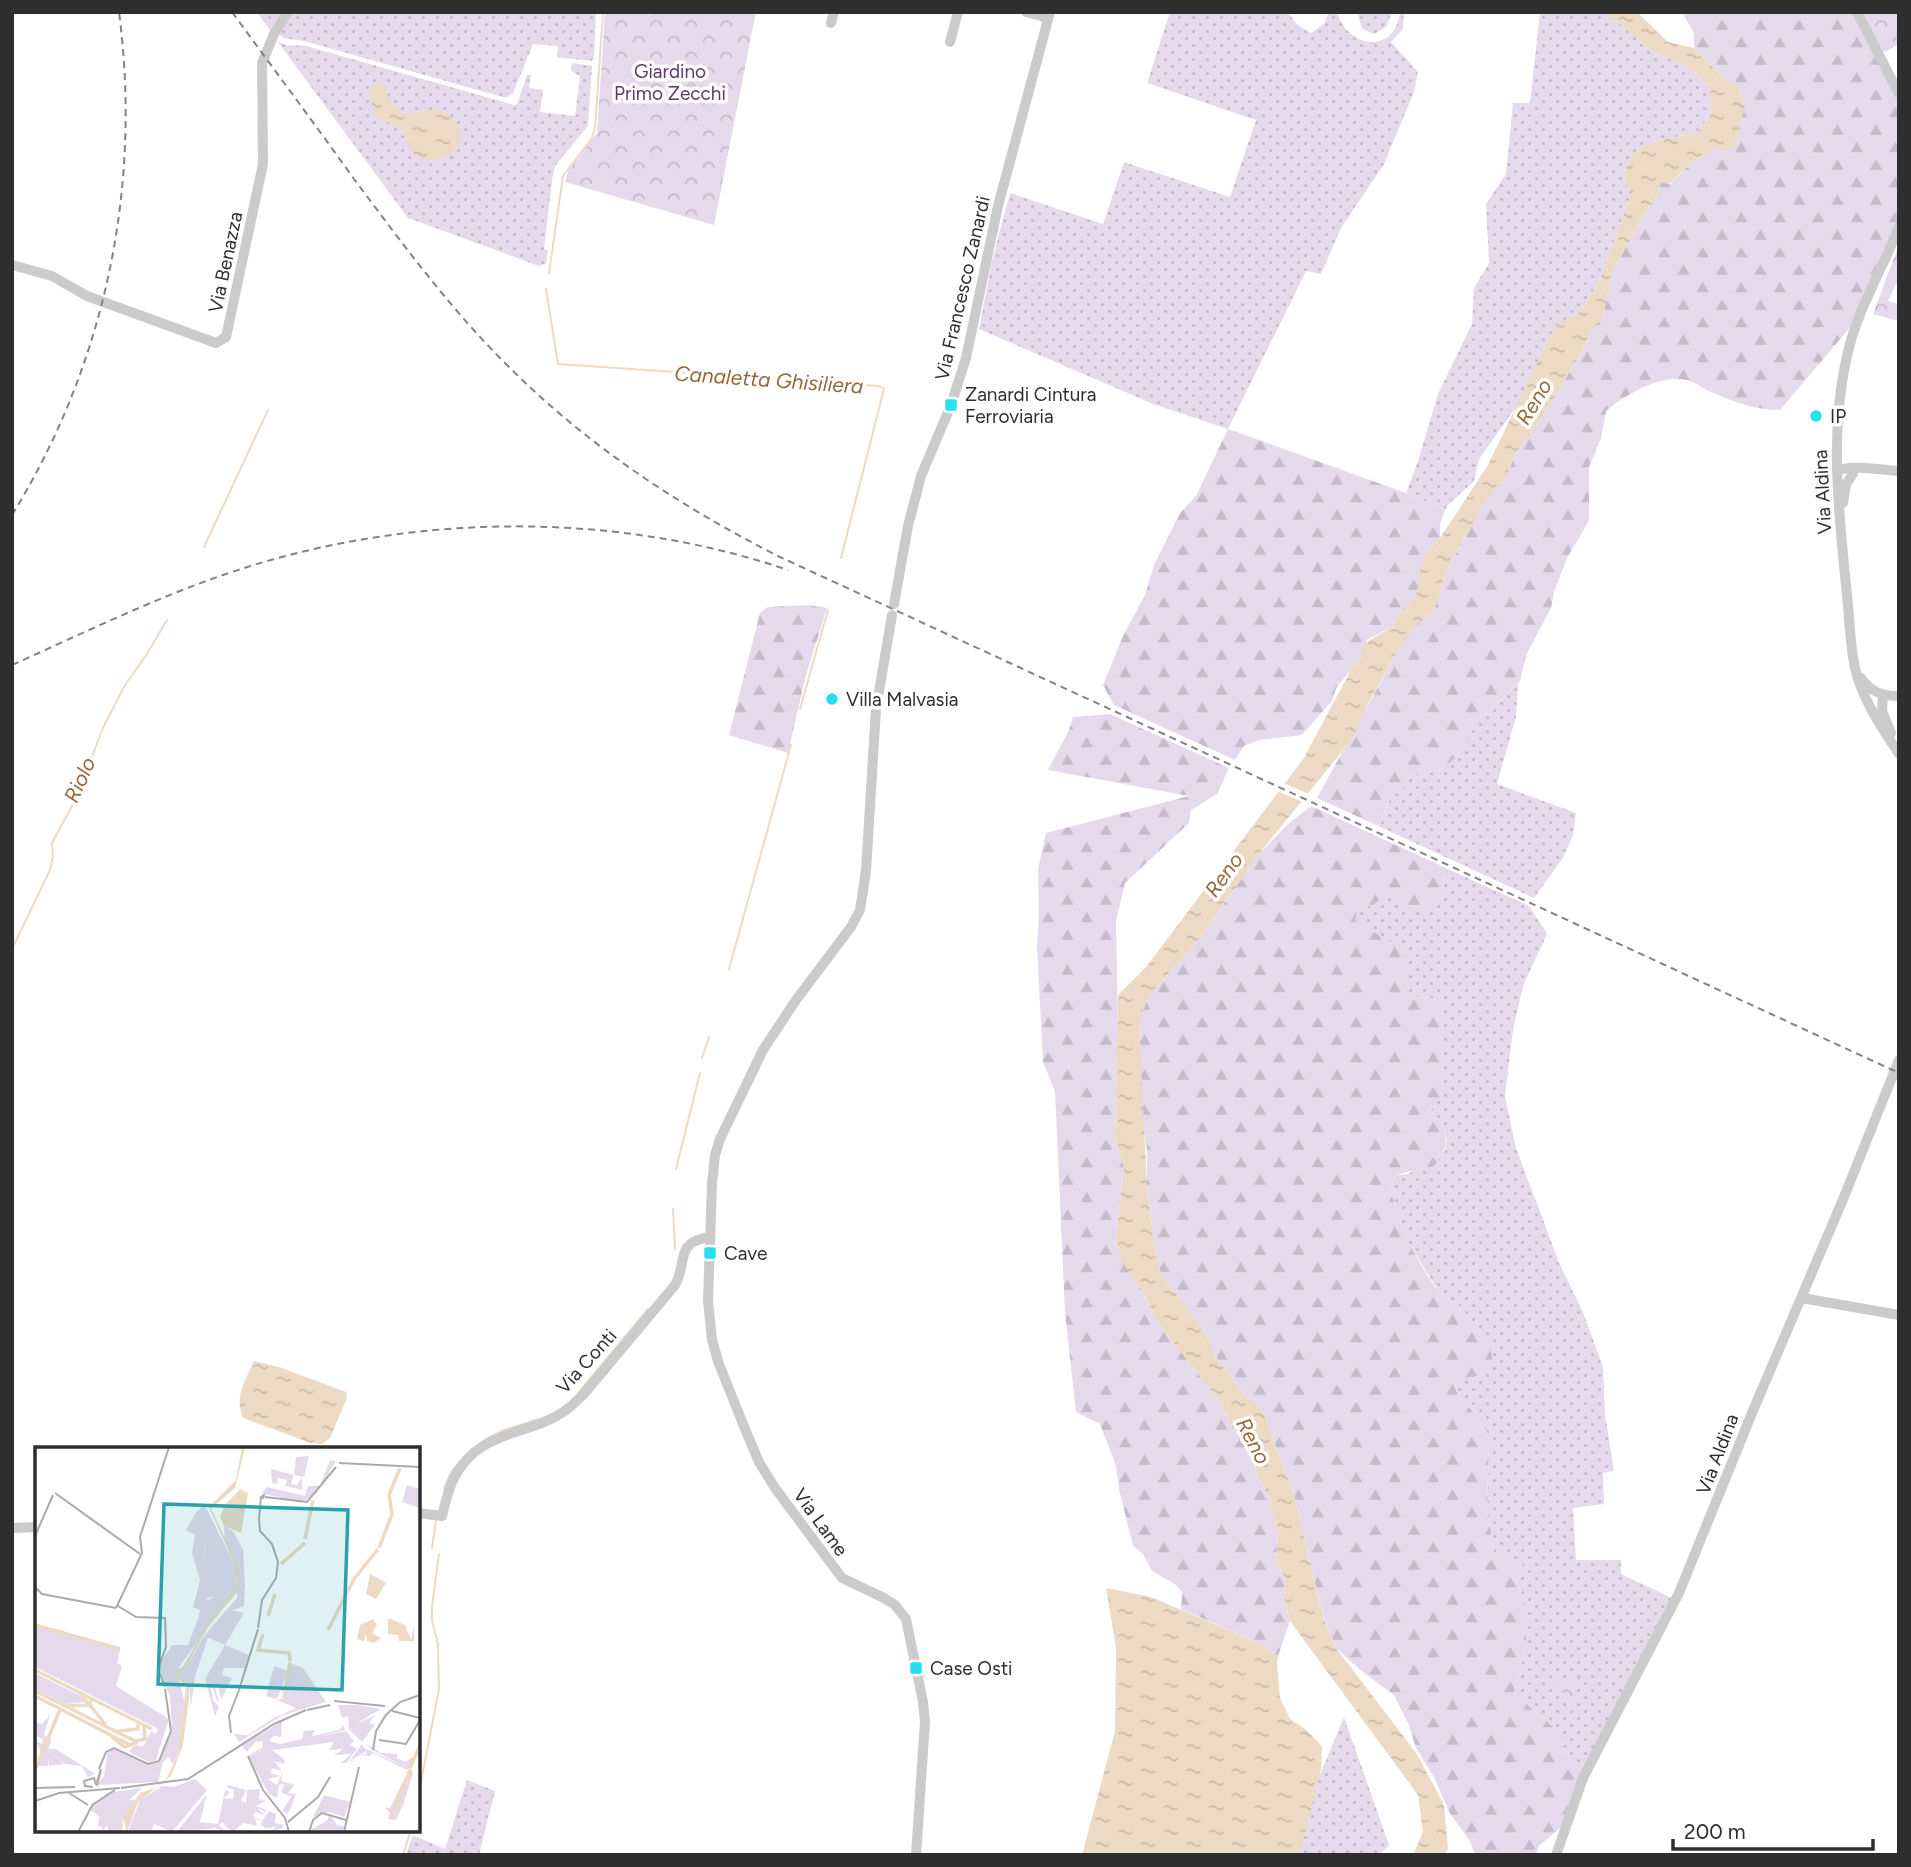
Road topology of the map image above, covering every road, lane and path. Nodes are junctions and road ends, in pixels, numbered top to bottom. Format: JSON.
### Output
{"nodes":[{"id":1,"x":288,"y":12,"type":"edge"},
{"id":2,"x":958,"y":12,"type":"edge"},
{"id":3,"x":1026,"y":12,"type":"edge"},
{"id":4,"x":1049,"y":15,"type":"edge"},
{"id":5,"x":1859,"y":15,"type":"edge"},
{"id":6,"x":950,"y":42,"type":"dead end"},
{"id":7,"x":1899,"y":94,"type":"edge"},
{"id":8,"x":1899,"y":227,"type":"edge"},
{"id":9,"x":12,"y":265,"type":"edge"},
{"id":10,"x":1837,"y":438,"type":"junction"},
{"id":11,"x":1853,"y":470,"type":"junction"},
{"id":12,"x":1837,"y":471,"type":"junction"},
{"id":13,"x":1899,"y":471,"type":"edge"},
{"id":14,"x":1841,"y":528,"type":"junction"},
{"id":15,"x":894,"y":604,"type":"dead end"},
{"id":16,"x":892,"y":615,"type":"dead end"},
{"id":17,"x":1854,"y":662,"type":"junction"},
{"id":18,"x":1883,"y":695,"type":"junction"},
{"id":19,"x":1899,"y":698,"type":"edge"},
{"id":20,"x":1886,"y":721,"type":"junction"},
{"id":21,"x":1899,"y":754,"type":"edge"},
{"id":22,"x":1899,"y":1060,"type":"edge"},
{"id":23,"x":710,"y":1237,"type":"junction"},
{"id":24,"x":1802,"y":1298,"type":"junction"},
{"id":25,"x":1899,"y":1315,"type":"edge"},
{"id":26,"x":420,"y":1513,"type":"edge"},
{"id":27,"x":35,"y":1527,"type":"edge"},
{"id":28,"x":12,"y":1528,"type":"edge"},
{"id":29,"x":916,"y":1855,"type":"edge"},
{"id":30,"x":1556,"y":1855,"type":"edge"}],
"edges":[{"from":1,"to":9,"type":"street","name":"Via Benazza"},
{"from":2,"to":6,"type":"street"},
{"from":3,"to":4,"type":"street","name":"Via Francesco Zanardi"},
{"from":4,"to":15,"type":"street","name":"Via Francesco Zanardi"},
{"from":5,"to":7,"type":"street"},
{"from":8,"to":10,"type":"street","name":"Via Aldina"},
{"from":10,"to":11,"type":"street"},
{"from":10,"to":12,"type":"street","name":"Via Aldina"},
{"from":11,"to":12,"type":"street"},
{"from":11,"to":13,"type":"street"},
{"from":11,"to":14,"type":"street"},
{"from":12,"to":14,"type":"street","name":"Via Aldina"},
{"from":14,"to":17,"type":"street","name":"Via Aldina"},
{"from":16,"to":23,"type":"street"},
{"from":17,"to":18,"type":"street"},
{"from":17,"to":21,"type":"street","name":"Via Aldina"},
{"from":18,"to":19,"type":"street"},
{"from":18,"to":20,"type":"street","name":"Via Aldina"},
{"from":19,"to":20,"type":"street"},
{"from":20,"to":21,"type":"street","name":"Via Aldina"},
{"from":22,"to":24,"type":"street","name":"Via Aldina"},
{"from":23,"to":26,"type":"street","name":"Via Conti"},
{"from":23,"to":29,"type":"street","name":"Via Lame"},
{"from":24,"to":25,"type":"street"},
{"from":24,"to":30,"type":"street","name":"Via Aldina"},
{"from":27,"to":28,"type":"street"}]}
